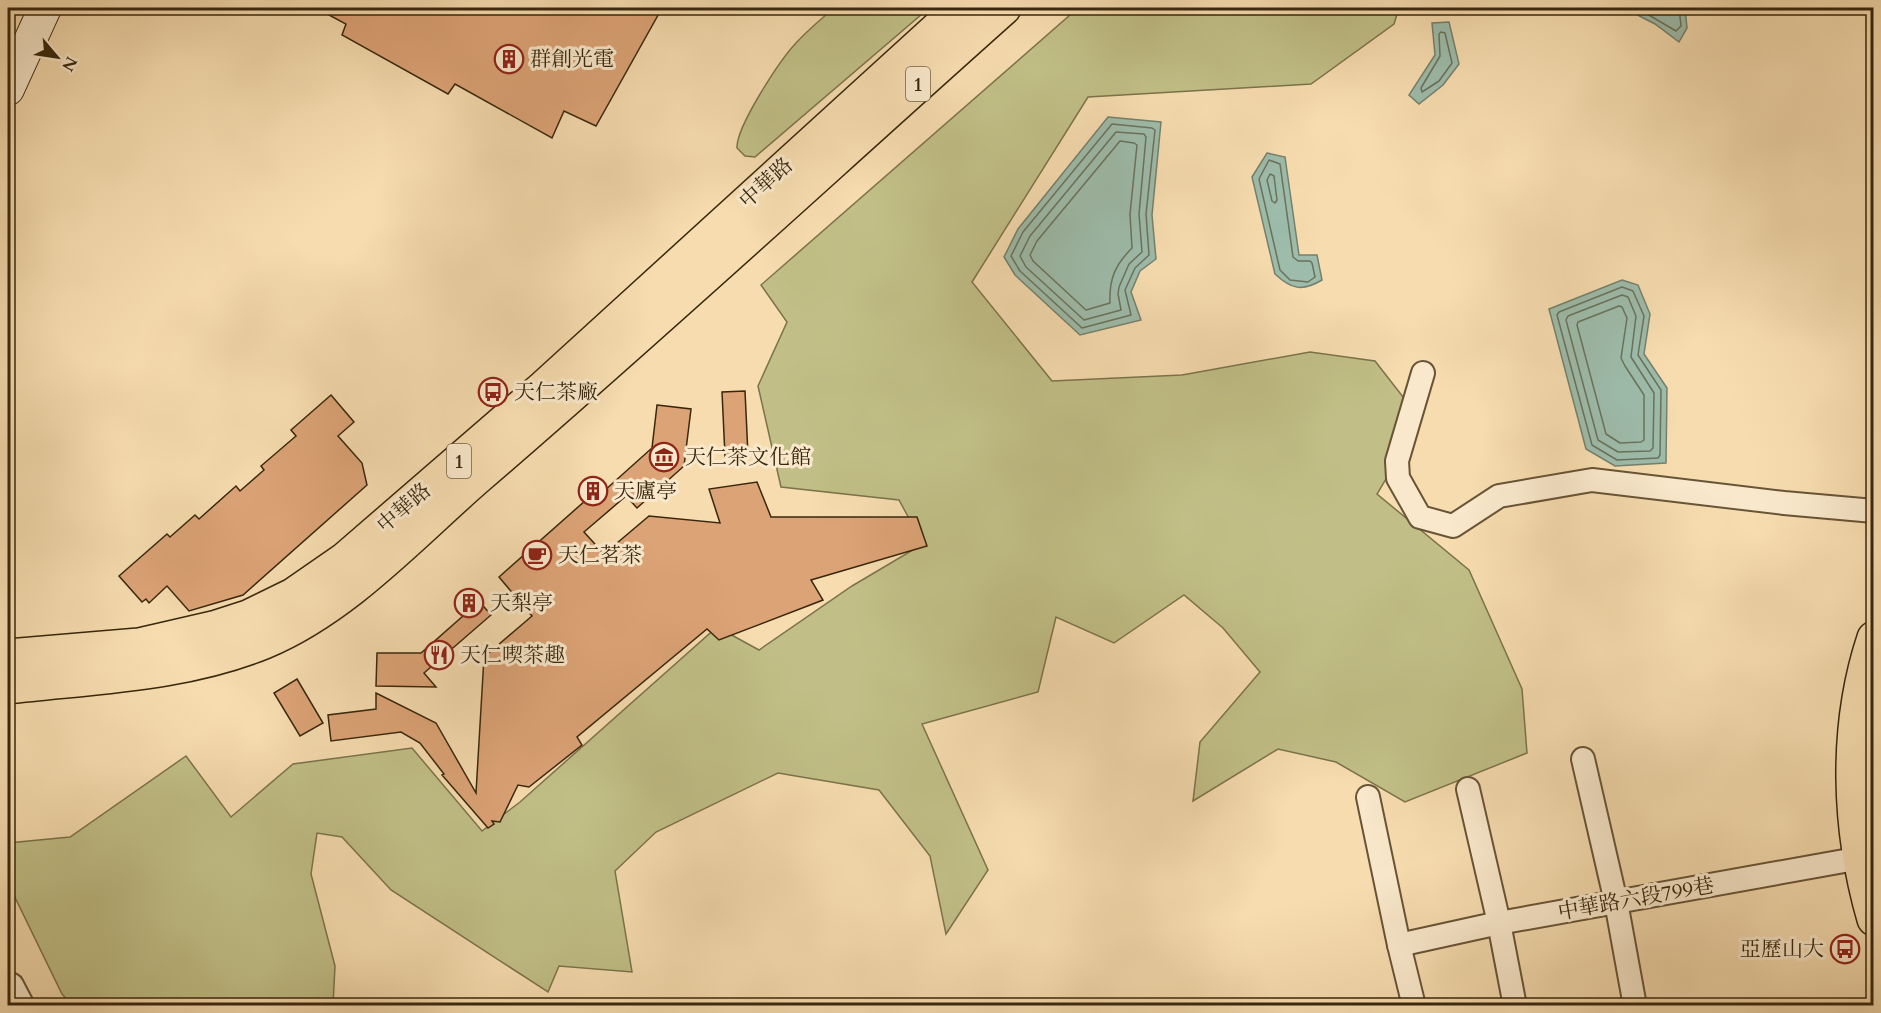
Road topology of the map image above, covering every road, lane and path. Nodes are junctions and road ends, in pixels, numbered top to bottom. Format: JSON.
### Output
{"nodes":[{"id":1,"x":45,"y":8,"type":"edge"},
{"id":2,"x":960,"y":8,"type":"edge"},
{"id":3,"x":1004,"y":8,"type":"edge"},
{"id":4,"x":8,"y":89,"type":"edge"},
{"id":5,"x":696,"y":266,"type":"junction"},
{"id":6,"x":1423,"y":373,"type":"dead end"},
{"id":7,"x":1874,"y":511,"type":"edge"},
{"id":8,"x":1871,"y":652,"type":"edge"},
{"id":9,"x":8,"y":656,"type":"edge"},
{"id":10,"x":8,"y":687,"type":"edge"},
{"id":11,"x":1583,"y":759,"type":"dead end"},
{"id":12,"x":1468,"y":789,"type":"dead end"},
{"id":13,"x":1368,"y":797,"type":"dead end"},
{"id":14,"x":1866,"y":858,"type":"edge"},
{"id":15,"x":1616,"y":902,"type":"junction"},
{"id":16,"x":1874,"y":920,"type":"edge"},
{"id":17,"x":1499,"y":923,"type":"junction"},
{"id":18,"x":1399,"y":945,"type":"junction"},
{"id":19,"x":8,"y":983,"type":"edge"},
{"id":20,"x":23,"y":1005,"type":"edge"},
{"id":21,"x":1414,"y":1005,"type":"edge"},
{"id":22,"x":1515,"y":1005,"type":"edge"},
{"id":23,"x":1635,"y":1005,"type":"edge"}],
"edges":[{"from":1,"to":4,"type":"street"},
{"from":2,"to":5,"type":"main road","name":"中華路","number":"1"},
{"from":3,"to":5,"type":"main road","name":"中華路","number":"1"},
{"from":5,"to":9,"type":"main road","name":"中華路","number":"1"},
{"from":5,"to":10,"type":"main road","name":"中華路","number":"1"},
{"from":6,"to":7,"type":"street"},
{"from":8,"to":14,"type":"main road"},
{"from":11,"to":15,"type":"street"},
{"from":12,"to":17,"type":"street"},
{"from":13,"to":18,"type":"street"},
{"from":14,"to":15,"type":"street","name":"中華路六段799巷"},
{"from":14,"to":16,"type":"main road"},
{"from":15,"to":17,"type":"street","name":"中華路六段799巷"},
{"from":15,"to":23,"type":"street"},
{"from":17,"to":18,"type":"street","name":"中華路六段799巷"},
{"from":17,"to":22,"type":"street"},
{"from":18,"to":21,"type":"street"},
{"from":19,"to":20,"type":"street"}]}
